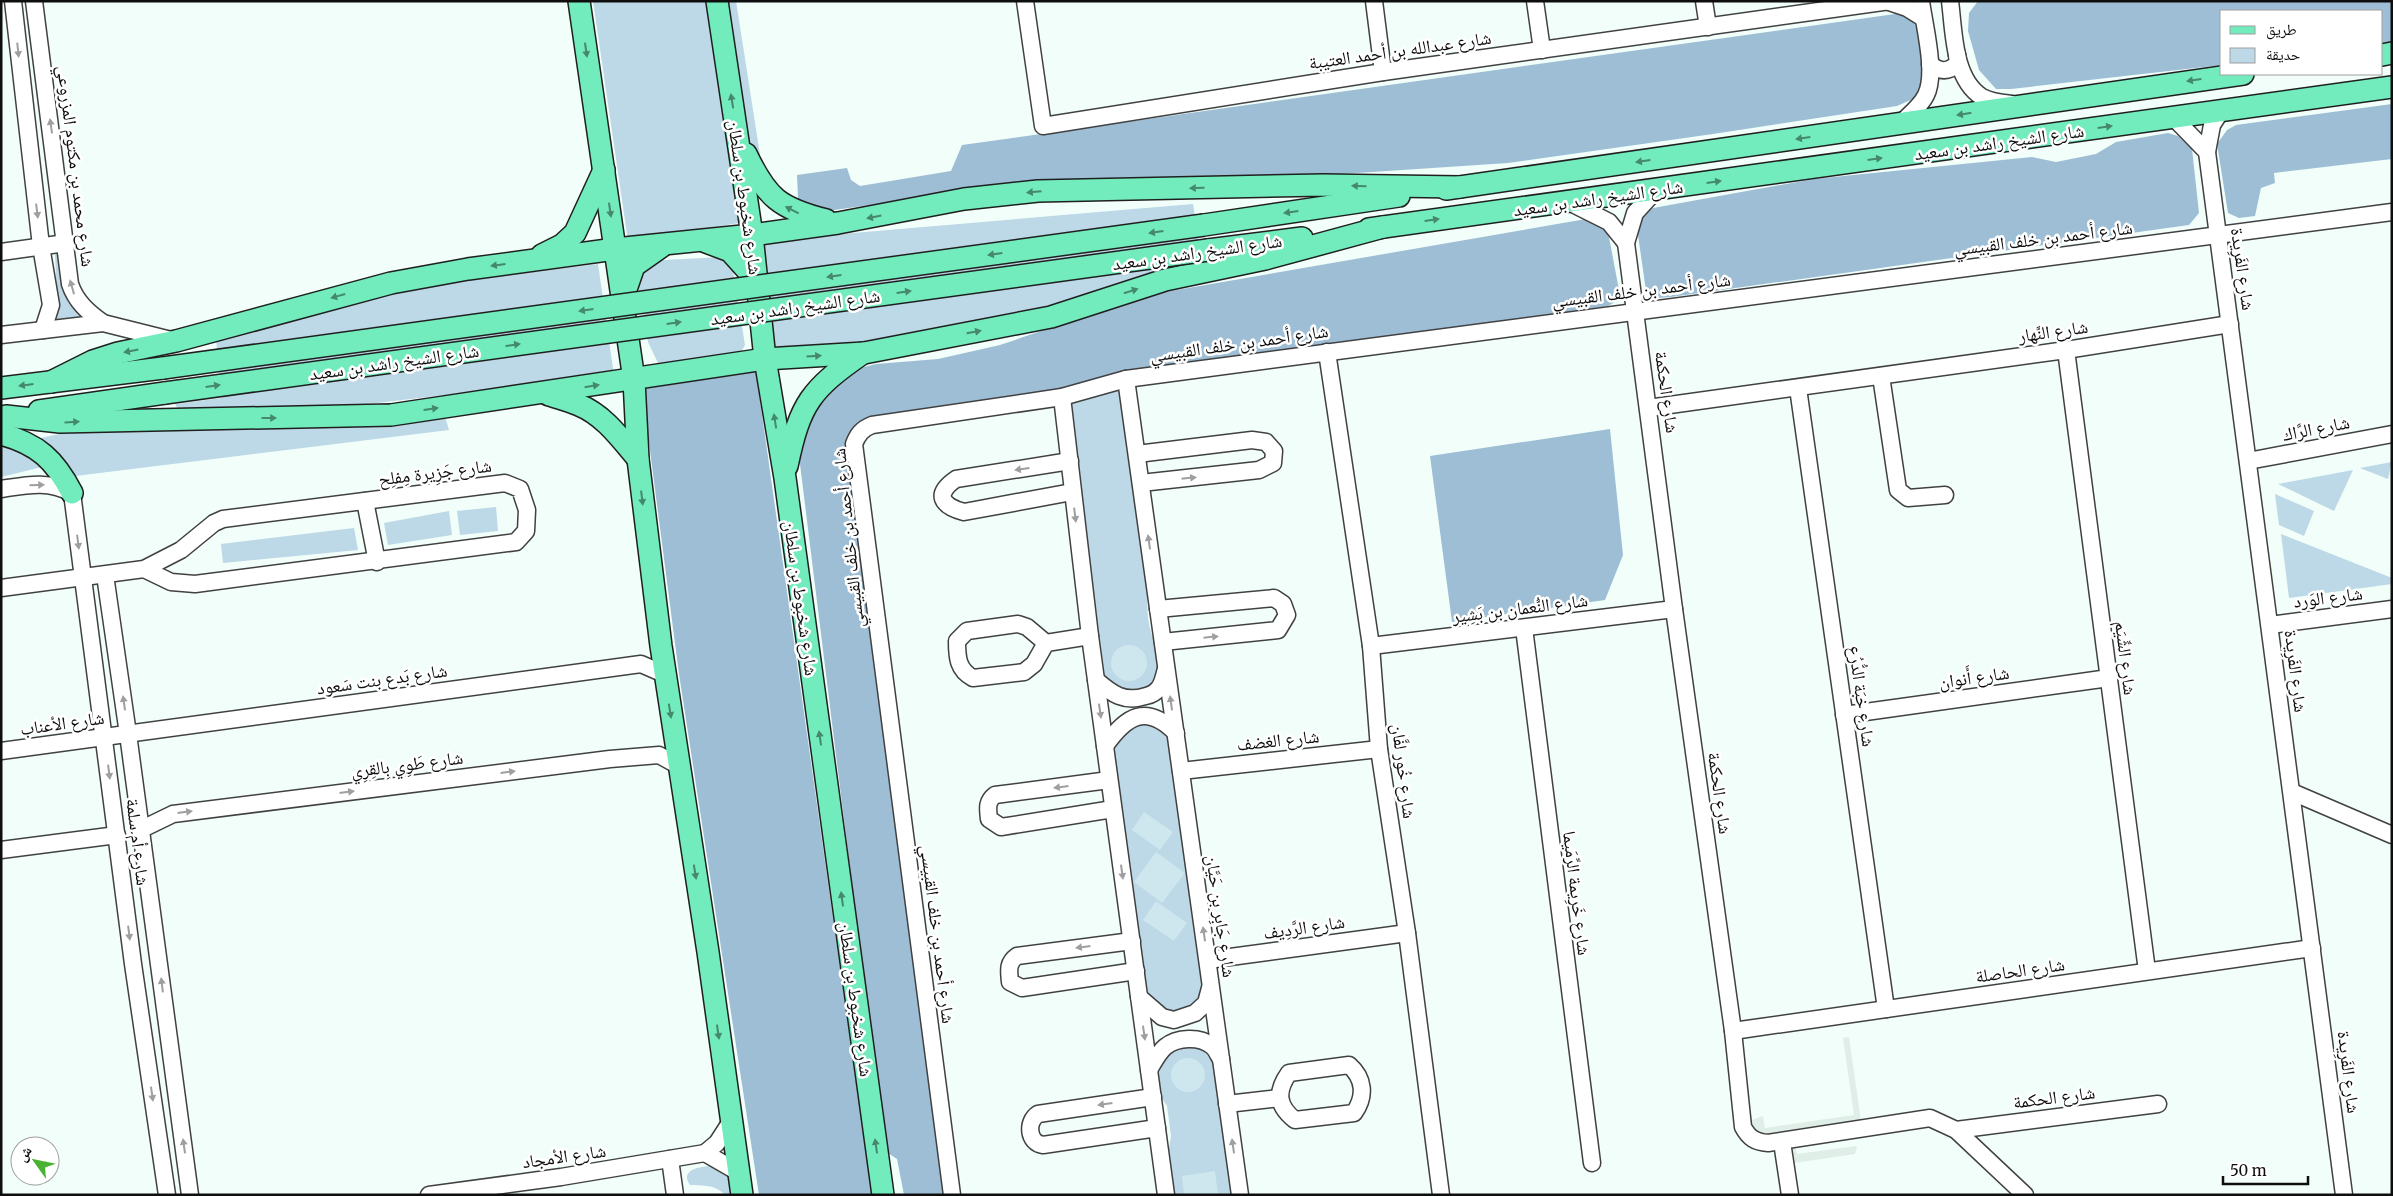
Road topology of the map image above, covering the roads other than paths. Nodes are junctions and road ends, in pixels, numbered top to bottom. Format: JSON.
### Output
{"nodes":[{"id":1,"x":13,"y":1,"type":"edge"},
{"id":2,"x":34,"y":1,"type":"edge"},
{"id":3,"x":579,"y":1,"type":"edge"},
{"id":4,"x":717,"y":1,"type":"edge"},
{"id":5,"x":1025,"y":1,"type":"edge"},
{"id":6,"x":1374,"y":1,"type":"edge"},
{"id":7,"x":1535,"y":1,"type":"edge"},
{"id":8,"x":1704,"y":1,"type":"edge"},
{"id":9,"x":1921,"y":1,"type":"edge"},
{"id":10,"x":1885,"y":2,"type":"edge"},
{"id":11,"x":1954,"y":5,"type":"edge"},
{"id":12,"x":1923,"y":18,"type":"junction"},
{"id":13,"x":1708,"y":27,"type":"junction"},
{"id":14,"x":1542,"y":50,"type":"junction"},
{"id":15,"x":1957,"y":54,"type":"junction"},
{"id":16,"x":1930,"y":64,"type":"junction"},
{"id":17,"x":1383,"y":72,"type":"junction"},
{"id":18,"x":2236,"y":75,"type":"edge"},
{"id":19,"x":2392,"y":87,"type":"edge"},
{"id":20,"x":2016,"y":105,"type":"junction"},
{"id":21,"x":2220,"y":111,"type":"junction"},
{"id":22,"x":2174,"y":118,"type":"junction"},
{"id":23,"x":1900,"y":124,"type":"junction"},
{"id":24,"x":737,"y":136,"type":"junction"},
{"id":25,"x":2207,"y":152,"type":"junction"},
{"id":26,"x":604,"y":170,"type":"junction"},
{"id":27,"x":1460,"y":187,"type":"junction"},
{"id":28,"x":1656,"y":190,"type":"junction"},
{"id":29,"x":1569,"y":202,"type":"junction"},
{"id":30,"x":2392,"y":212,"type":"edge"},
{"id":31,"x":838,"y":223,"type":"junction"},
{"id":32,"x":1383,"y":227,"type":"junction"},
{"id":33,"x":752,"y":235,"type":"junction"},
{"id":34,"x":2218,"y":236,"type":"junction"},
{"id":35,"x":701,"y":240,"type":"junction"},
{"id":36,"x":66,"y":243,"type":"junction"},
{"id":37,"x":1626,"y":243,"type":"junction"},
{"id":38,"x":665,"y":244,"type":"junction"},
{"id":39,"x":41,"y":246,"type":"junction"},
{"id":40,"x":615,"y":249,"type":"junction"},
{"id":41,"x":1,"y":252,"type":"edge"},
{"id":42,"x":528,"y":261,"type":"junction"},
{"id":43,"x":756,"y":280,"type":"junction"},
{"id":44,"x":622,"y":300,"type":"junction"},
{"id":45,"x":1636,"y":310,"type":"junction"},
{"id":46,"x":761,"y":322,"type":"junction"},
{"id":47,"x":103,"y":323,"type":"junction"},
{"id":48,"x":2230,"y":324,"type":"junction"},
{"id":49,"x":43,"y":330,"type":"junction"},
{"id":50,"x":1,"y":335,"type":"edge"},
{"id":51,"x":628,"y":338,"type":"junction"},
{"id":52,"x":176,"y":341,"type":"junction"},
{"id":53,"x":2066,"y":350,"type":"junction"},
{"id":54,"x":864,"y":352,"type":"junction"},
{"id":55,"x":1327,"y":352,"type":"junction"},
{"id":56,"x":765,"y":359,"type":"junction"},
{"id":57,"x":729,"y":364,"type":"junction"},
{"id":58,"x":672,"y":373,"type":"junction"},
{"id":59,"x":1881,"y":376,"type":"junction"},
{"id":60,"x":1126,"y":379,"type":"junction"},
{"id":61,"x":634,"y":380,"type":"junction"},
{"id":62,"x":51,"y":382,"type":"junction"},
{"id":63,"x":1,"y":388,"type":"edge"},
{"id":64,"x":1798,"y":388,"type":"junction"},
{"id":65,"x":544,"y":393,"type":"junction"},
{"id":66,"x":1062,"y":397,"type":"junction"},
{"id":67,"x":1648,"y":408,"type":"junction"},
{"id":68,"x":3,"y":422,"type":"edge"},
{"id":69,"x":2392,"y":434,"type":"edge"},
{"id":70,"x":1137,"y":454,"type":"junction"},
{"id":71,"x":638,"y":459,"type":"junction"},
{"id":72,"x":2248,"y":461,"type":"junction"},
{"id":73,"x":1070,"y":462,"type":"junction"},
{"id":74,"x":785,"y":478,"type":"junction"},
{"id":75,"x":1141,"y":483,"type":"junction"},
{"id":76,"x":1,"y":489,"type":"edge"},
{"id":77,"x":1072,"y":492,"type":"junction"},
{"id":78,"x":72,"y":494,"type":"junction"},
{"id":79,"x":1945,"y":495,"type":"dead end"},
{"id":80,"x":365,"y":501,"type":"junction"},
{"id":81,"x":377,"y":562,"type":"junction"},
{"id":82,"x":144,"y":569,"type":"junction"},
{"id":83,"x":105,"y":575,"type":"junction"},
{"id":84,"x":83,"y":578,"type":"junction"},
{"id":85,"x":1,"y":588,"type":"edge"},
{"id":86,"x":1158,"y":609,"type":"junction"},
{"id":87,"x":1674,"y":609,"type":"junction"},
{"id":88,"x":2392,"y":609,"type":"edge"},
{"id":89,"x":2270,"y":625,"type":"junction"},
{"id":90,"x":1524,"y":628,"type":"junction"},
{"id":91,"x":1090,"y":636,"type":"junction"},
{"id":92,"x":1163,"y":642,"type":"junction"},
{"id":93,"x":1046,"y":643,"type":"junction"},
{"id":94,"x":660,"y":646,"type":"junction"},
{"id":95,"x":1371,"y":646,"type":"junction"},
{"id":96,"x":641,"y":664,"type":"junction"},
{"id":97,"x":1166,"y":666,"type":"junction"},
{"id":98,"x":664,"y":674,"type":"junction"},
{"id":99,"x":2109,"y":678,"type":"junction"},
{"id":100,"x":1096,"y":680,"type":"junction"},
{"id":101,"x":1844,"y":715,"type":"junction"},
{"id":102,"x":1176,"y":733,"type":"junction"},
{"id":103,"x":128,"y":734,"type":"junction"},
{"id":104,"x":105,"y":738,"type":"junction"},
{"id":105,"x":1105,"y":746,"type":"junction"},
{"id":106,"x":1379,"y":749,"type":"junction"},
{"id":107,"x":1,"y":751,"type":"edge"},
{"id":108,"x":678,"y":766,"type":"junction"},
{"id":109,"x":1181,"y":770,"type":"junction"},
{"id":110,"x":1110,"y":780,"type":"junction"},
{"id":111,"x":2292,"y":792,"type":"junction"},
{"id":112,"x":1113,"y":809,"type":"junction"},
{"id":113,"x":140,"y":830,"type":"junction"},
{"id":114,"x":117,"y":835,"type":"junction"},
{"id":115,"x":2392,"y":835,"type":"edge"},
{"id":116,"x":1,"y":850,"type":"edge"},
{"id":117,"x":1407,"y":933,"type":"junction"},
{"id":118,"x":1132,"y":941,"type":"junction"},
{"id":119,"x":2312,"y":948,"type":"junction"},
{"id":120,"x":1208,"y":960,"type":"junction"},
{"id":121,"x":1136,"y":971,"type":"junction"},
{"id":122,"x":2147,"y":972,"type":"junction"},
{"id":123,"x":1210,"y":987,"type":"junction"},
{"id":124,"x":1139,"y":997,"type":"junction"},
{"id":125,"x":1886,"y":1009,"type":"junction"},
{"id":126,"x":1733,"y":1031,"type":"junction"},
{"id":127,"x":1222,"y":1061,"type":"junction"},
{"id":128,"x":1149,"y":1070,"type":"junction"},
{"id":129,"x":1153,"y":1097,"type":"junction"},
{"id":130,"x":1280,"y":1098,"type":"junction"},
{"id":131,"x":1227,"y":1104,"type":"junction"},
{"id":132,"x":2158,"y":1104,"type":"dead end"},
{"id":133,"x":730,"y":1122,"type":"junction"},
{"id":134,"x":1157,"y":1128,"type":"junction"},
{"id":135,"x":1956,"y":1130,"type":"junction"},
{"id":136,"x":1782,"y":1142,"type":"junction"},
{"id":137,"x":705,"y":1153,"type":"junction"},
{"id":138,"x":670,"y":1159,"type":"junction"},
{"id":139,"x":1592,"y":1163,"type":"dead end"},
{"id":140,"x":738,"y":1172,"type":"junction"},
{"id":141,"x":2344,"y":1194,"type":"edge"},
{"id":142,"x":167,"y":1195,"type":"edge"},
{"id":143,"x":190,"y":1195,"type":"edge"},
{"id":144,"x":429,"y":1195,"type":"edge"},
{"id":145,"x":675,"y":1195,"type":"edge"},
{"id":146,"x":742,"y":1195,"type":"edge"},
{"id":147,"x":883,"y":1195,"type":"edge"},
{"id":148,"x":952,"y":1195,"type":"edge"},
{"id":149,"x":1166,"y":1195,"type":"edge"},
{"id":150,"x":1240,"y":1195,"type":"edge"},
{"id":151,"x":1441,"y":1195,"type":"edge"},
{"id":152,"x":1790,"y":1195,"type":"edge"},
{"id":153,"x":2025,"y":1195,"type":"edge"}],
"edges":[{"from":1,"to":39,"type":"street","one_way":true},
{"from":36,"to":2,"type":"street","name":"شارع محمد بن مكتوم المزروعي","one_way":true},
{"from":3,"to":26,"type":"main road","one_way":true},
{"from":24,"to":4,"type":"main road","name":"شارع شخبوط بن سلطان","one_way":true},
{"from":5,"to":17,"type":"street","name":"شارع عبدالله بن أحمد العتيبة"},
{"from":6,"to":17,"type":"street"},
{"from":7,"to":14,"type":"street"},
{"from":8,"to":13,"type":"street"},
{"from":9,"to":12,"type":"street"},
{"from":10,"to":12,"type":"street","name":"شارع عبدالله بن أحمد العتيبة"},
{"from":10,"to":13,"type":"street","name":"شارع عبدالله بن أحمد العتيبة"},
{"from":11,"to":15,"type":"street"},
{"from":12,"to":16,"type":"street"},
{"from":13,"to":14,"type":"street","name":"شارع عبدالله بن أحمد العتيبة"},
{"from":14,"to":17,"type":"street","name":"شارع عبدالله بن أحمد العتيبة"},
{"from":15,"to":16,"type":"street"},
{"from":15,"to":20,"type":"street"},
{"from":16,"to":23,"type":"street"},
{"from":18,"to":20,"type":"main road","name":"شارع الشيخ راشد بن سعيد","one_way":true},
{"from":19,"to":21,"type":"main road","name":"شارع الشيخ راشد بن سعيد"},
{"from":20,"to":23,"type":"main road","name":"شارع الشيخ راشد بن سعيد","one_way":true},
{"from":21,"to":22,"type":"main road","name":"شارع الشيخ راشد بن سعيد"},
{"from":21,"to":25,"type":"street","name":"شارع الفَرِيدة"},
{"from":22,"to":25,"type":"street"},
{"from":28,"to":22,"type":"main road","name":"شارع الشيخ راشد بن سعيد","one_way":true},
{"from":23,"to":27,"type":"main road","name":"شارع الشيخ راشد بن سعيد","one_way":true},
{"from":31,"to":24,"type":"main road","one_way":true},
{"from":24,"to":33,"type":"main road","name":"شارع شخبوط بن سلطان"},
{"from":25,"to":34,"type":"street","name":"شارع الفَرِيدة"},
{"from":26,"to":40,"type":"main road","one_way":true},
{"from":26,"to":42,"type":"main road"},
{"from":27,"to":31,"type":"main road","one_way":true},
{"from":27,"to":62,"type":"main road","name":"شارع الشيخ راشد بن سعيد","one_way":true,"bridge":true},
{"from":28,"to":29,"type":"main road","name":"شارع الشيخ راشد بن سعيد"},
{"from":28,"to":37,"type":"street","name":"شارع الحكمة"},
{"from":32,"to":29,"type":"main road","name":"شارع الشيخ راشد بن سعيد","one_way":true},
{"from":29,"to":37,"type":"street"},
{"from":30,"to":34,"type":"street","name":"شارع أحمد بن خلف القبيسي"},
{"from":31,"to":33,"type":"main road"},
{"from":54,"to":32,"type":"main road","one_way":true},
{"from":68,"to":32,"type":"main road","name":"شارع الشيخ راشد بن سعيد","one_way":true,"bridge":true},
{"from":33,"to":35,"type":"main road"},
{"from":33,"to":43,"type":"main road","name":"شارع شخبوط بن سلطان"},
{"from":34,"to":45,"type":"street","name":"شارع أحمد بن خلف القبيسي"},
{"from":34,"to":48,"type":"street","name":"شارع الفَرِيدة"},
{"from":35,"to":38,"type":"main road"},
{"from":35,"to":43,"type":"main road"},
{"from":36,"to":39,"type":"street"},
{"from":47,"to":36,"type":"street","name":"شارع محمد بن مكتوم المزروعي","one_way":true},
{"from":37,"to":45,"type":"street","name":"شارع الحكمة"},
{"from":38,"to":40,"type":"main road"},
{"from":38,"to":44,"type":"main road"},
{"from":39,"to":41,"type":"street"},
{"from":39,"to":49,"type":"street"},
{"from":40,"to":42,"type":"main road"},
{"from":40,"to":44,"type":"main road"},
{"from":42,"to":52,"type":"main road","one_way":true},
{"from":43,"to":46,"type":"main road","name":"شارع شخبوط بن سلطان"},
{"from":44,"to":51,"type":"main road"},
{"from":45,"to":55,"type":"street","name":"شارع أحمد بن خلف القبيسي"},
{"from":45,"to":67,"type":"street","name":"شارع الحكمة"},
{"from":46,"to":56,"type":"main road","name":"شارع شخبوط بن سلطان"},
{"from":46,"to":57,"type":"main road"},
{"from":47,"to":49,"type":"street"},
{"from":47,"to":52,"type":"street"},
{"from":48,"to":53,"type":"street","name":"شارع النَّهار"},
{"from":48,"to":72,"type":"street","name":"شارع الفَرِيدة"},
{"from":49,"to":50,"type":"street"},
{"from":51,"to":58,"type":"main road"},
{"from":51,"to":61,"type":"main road"},
{"from":52,"to":62,"type":"main road","one_way":true},
{"from":53,"to":59,"type":"street","name":"شارع النَّهار"},
{"from":53,"to":99,"type":"street","name":"شارع الشِّيَم"},
{"from":56,"to":54,"type":"main road","one_way":true},
{"from":54,"to":74,"type":"main road"},
{"from":55,"to":60,"type":"street","name":"شارع أحمد بن خلف القبيسي"},
{"from":55,"to":95,"type":"street","name":"شارع خُور لفَّان"},
{"from":56,"to":57,"type":"main road"},
{"from":74,"to":56,"type":"main road","name":"شارع شخبوط بن سلطان","one_way":true},
{"from":57,"to":58,"type":"main road"},
{"from":58,"to":61,"type":"main road"},
{"from":59,"to":64,"type":"street","name":"شارع النَّهار"},
{"from":59,"to":79,"type":"street"},
{"from":60,"to":66,"type":"street","name":"شارع أحمد بن خلف القبيسي"},
{"from":60,"to":70,"type":"street","name":"شارع جَابِر بن حَيَّان"},
{"from":65,"to":61,"type":"main road","one_way":true},
{"from":61,"to":71,"type":"main road"},
{"from":62,"to":63,"type":"main road","name":"شارع الشيخ راشد بن سعيد","one_way":true},
{"from":64,"to":67,"type":"street","name":"شارع النَّهار"},
{"from":64,"to":101,"type":"street","name":"شارع خبَة الدُّرُع"},
{"from":68,"to":65,"type":"main road","one_way":true},
{"from":65,"to":71,"type":"main road"},
{"from":66,"to":73,"type":"street"},
{"from":66,"to":148,"type":"street","name":"شارع أحمد بن خلف القبيسي"},
{"from":67,"to":87,"type":"street","name":"شارع الحكمة"},
{"from":68,"to":78,"type":"main road"},
{"from":69,"to":72,"type":"street","name":"شارع الرَّاك"},
{"from":70,"to":75,"type":"street","name":"شارع جَابِر بن حَيَّان"},
{"from":75,"to":70,"type":"street","one_way":true},
{"from":71,"to":94,"type":"main road","one_way":true},
{"from":72,"to":89,"type":"street","name":"شارع الفَرِيدة"},
{"from":73,"to":77,"type":"street"},
{"from":73,"to":77,"type":"street","one_way":true},
{"from":147,"to":74,"type":"main road","name":"شارع شخبوط بن سلطان","one_way":true},
{"from":86,"to":75,"type":"street","name":"شارع جَابِر بن حَيَّان","one_way":true},
{"from":76,"to":78,"type":"street","one_way":true},
{"from":77,"to":91,"type":"street","one_way":true},
{"from":78,"to":84,"type":"street","name":"شارع أم سلمة","one_way":true},
{"from":80,"to":81,"type":"street","name":"شارع جَزِيرة مِفلِح"},
{"from":80,"to":81,"type":"street","name":"شارع جَزِيرة مِفلِح"},
{"from":80,"to":82,"type":"street","name":"شارع جَزِيرة مِفلِح"},
{"from":81,"to":82,"type":"street","name":"شارع جَزِيرة مِفلِح"},
{"from":82,"to":83,"type":"street","name":"شارع جَزِيرة مِفلِح"},
{"from":83,"to":84,"type":"street","name":"شارع جَزِيرة مِفلِح"},
{"from":103,"to":83,"type":"street","name":"شارع أم سلمة","one_way":true},
{"from":84,"to":85,"type":"street","name":"شارع جَزِيرة مِفلِح"},
{"from":84,"to":104,"type":"street","name":"شارع أم سلمة"},
{"from":86,"to":92,"type":"street","name":"شارع جَابِر بن حَيَّان"},
{"from":92,"to":86,"type":"street","one_way":true},
{"from":87,"to":90,"type":"street","name":"شارع النُّعمان بن بَشِير"},
{"from":87,"to":126,"type":"street","name":"شارع الحكمة"},
{"from":88,"to":89,"type":"street","name":"شارع الوَرد"},
{"from":89,"to":111,"type":"street","name":"شارع الفَرِيدة"},
{"from":90,"to":95,"type":"street","name":"شارع النُّعمان بن بَشِير"},
{"from":90,"to":139,"type":"street","name":"شارع خَرِيمة الرِّمَيما"},
{"from":91,"to":93,"type":"street"},
{"from":91,"to":100,"type":"street"},
{"from":92,"to":97,"type":"street","name":"شارع جَابِر بن حَيَّان"},
{"from":93,"to":93,"type":"street"},
{"from":94,"to":96,"type":"street"},
{"from":94,"to":98,"type":"main road"},
{"from":95,"to":106,"type":"street","name":"شارع خُور لفَّان"},
{"from":96,"to":98,"type":"street"},
{"from":96,"to":103,"type":"street","name":"شارع بَدع بنت سَعود"},
{"from":97,"to":100,"type":"street"},
{"from":102,"to":97,"type":"street","name":"شارع جَابِر بن حَيَّان","one_way":true},
{"from":98,"to":108,"type":"main road","one_way":true},
{"from":99,"to":101,"type":"street","name":"شارع أَنوان"},
{"from":99,"to":122,"type":"street","name":"شارع الشِّيَم"},
{"from":100,"to":105,"type":"street","one_way":true},
{"from":101,"to":125,"type":"street","name":"شارع خبَة الدُّرُع"},
{"from":102,"to":105,"type":"street"},
{"from":102,"to":109,"type":"street","name":"شارع جَابِر بن حَيَّان"},
{"from":103,"to":104,"type":"street","name":"شارع الأعناب"},
{"from":103,"to":113,"type":"street","name":"شارع أم سلمة"},
{"from":104,"to":107,"type":"street","name":"شارع الأعناب"},
{"from":104,"to":114,"type":"street","name":"شارع أم سلمة","one_way":true},
{"from":105,"to":110,"type":"street"},
{"from":106,"to":109,"type":"street","name":"شارع الغضف"},
{"from":106,"to":117,"type":"street","name":"شارع خُور لفَّان"},
{"from":113,"to":108,"type":"street","name":"شارع طَوِي بِالقِرِي","one_way":true},
{"from":108,"to":133,"type":"main road","one_way":true},
{"from":120,"to":109,"type":"street","name":"شارع جَابِر بن حَيَّان","one_way":true},
{"from":110,"to":112,"type":"street"},
{"from":110,"to":112,"type":"street","one_way":true},
{"from":111,"to":115,"type":"street"},
{"from":111,"to":119,"type":"street","name":"شارع الفَرِيدة"},
{"from":112,"to":118,"type":"street","one_way":true},
{"from":143,"to":113,"type":"street","name":"شارع أم سلمة","one_way":true},
{"from":114,"to":116,"type":"street"},
{"from":114,"to":142,"type":"street","name":"شارع أم سلمة","one_way":true},
{"from":117,"to":120,"type":"street","name":"شارع الرَّدِيف"},
{"from":117,"to":151,"type":"street","name":"شارع خُور لفَّان"},
{"from":118,"to":121,"type":"street"},
{"from":118,"to":121,"type":"street","one_way":true},
{"from":119,"to":122,"type":"street","name":"شارع الحاصلة"},
{"from":119,"to":141,"type":"street","name":"شارع الفَرِيدة"},
{"from":120,"to":123,"type":"street","name":"شارع جَابِر بن حَيَّان"},
{"from":121,"to":124,"type":"street"},
{"from":122,"to":125,"type":"street","name":"شارع الحاصلة"},
{"from":123,"to":124,"type":"street"},
{"from":123,"to":127,"type":"street","name":"شارع جَابِر بن حَيَّان"},
{"from":124,"to":128,"type":"street","one_way":true},
{"from":125,"to":126,"type":"street","name":"شارع الحاصلة"},
{"from":126,"to":136,"type":"street","name":"شارع الحكمة"},
{"from":127,"to":128,"type":"street"},
{"from":127,"to":131,"type":"street","name":"شارع جَابِر بن حَيَّان"},
{"from":128,"to":129,"type":"street"},
{"from":129,"to":134,"type":"street"},
{"from":129,"to":134,"type":"street","one_way":true},
{"from":130,"to":130,"type":"street"},
{"from":130,"to":131,"type":"street"},
{"from":150,"to":131,"type":"street","name":"شارع جَابِر بن حَيَّان","one_way":true},
{"from":132,"to":135,"type":"street","name":"شارع الحكمة"},
{"from":133,"to":137,"type":"street"},
{"from":133,"to":140,"type":"main road"},
{"from":134,"to":149,"type":"street"},
{"from":135,"to":136,"type":"street","name":"شارع الحكمة"},
{"from":135,"to":153,"type":"street","name":"شارع الحكمة"},
{"from":136,"to":152,"type":"street"},
{"from":137,"to":138,"type":"street","name":"شارع الأمجاد"},
{"from":137,"to":140,"type":"street"},
{"from":138,"to":144,"type":"street","name":"شارع الأمجاد"},
{"from":138,"to":145,"type":"street"},
{"from":140,"to":146,"type":"main road"}]}
